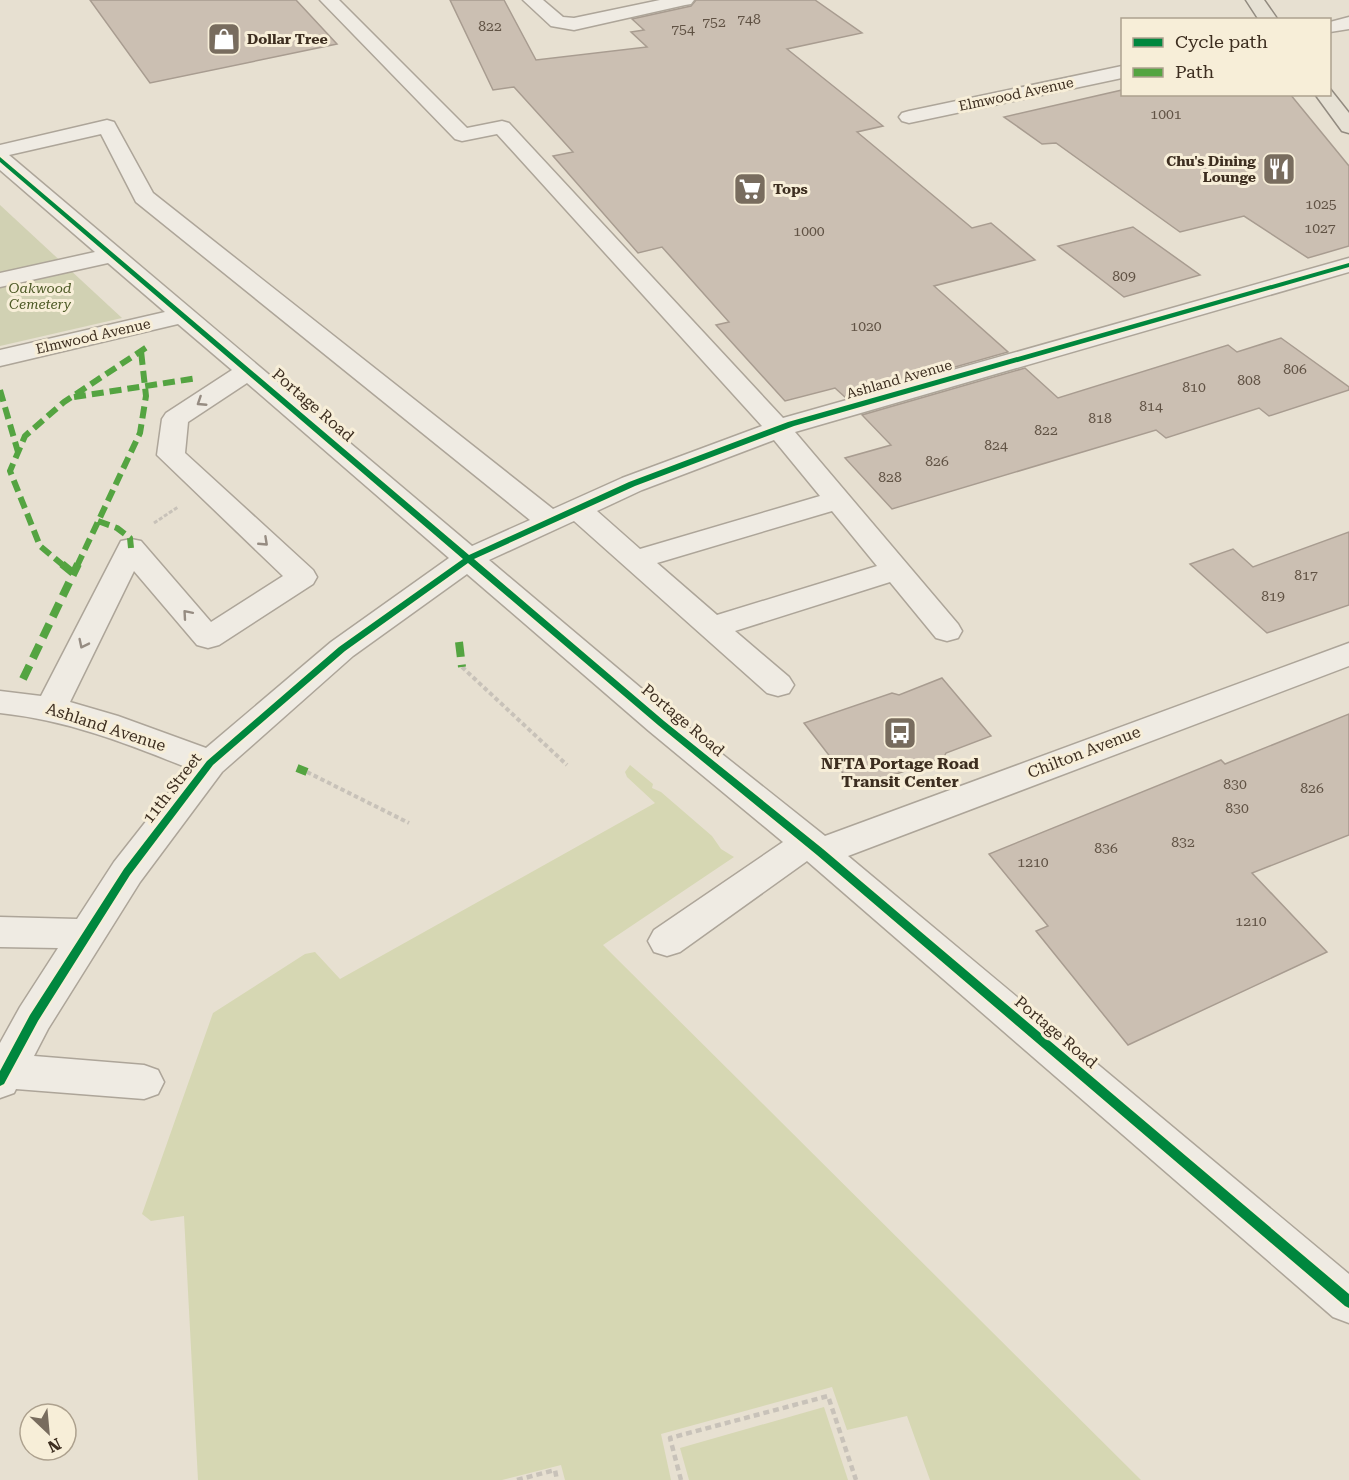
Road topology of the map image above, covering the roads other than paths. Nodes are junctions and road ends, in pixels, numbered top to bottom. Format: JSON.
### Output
{"nodes":[{"id":1,"x":329,"y":0,"type":"edge"},
{"id":2,"x":532,"y":0,"type":"edge"},
{"id":3,"x":686,"y":0,"type":"edge"},
{"id":4,"x":1255,"y":0,"type":"edge"},
{"id":5,"x":1268,"y":18,"type":"edge"},
{"id":6,"x":1349,"y":22,"type":"edge"},
{"id":7,"x":1331,"y":26,"type":"edge"},
{"id":8,"x":1121,"y":72,"type":"edge"},
{"id":9,"x":1326,"y":96,"type":"edge"},
{"id":10,"x":909,"y":117,"type":"dead end"},
{"id":11,"x":1349,"y":127,"type":"edge"},
{"id":12,"x":0,"y":151,"type":"edge"},
{"id":13,"x":0,"y":159,"type":"edge"},
{"id":14,"x":114,"y":255,"type":"junction"},
{"id":15,"x":1349,"y":265,"type":"edge"},
{"id":16,"x":0,"y":280,"type":"edge"},
{"id":17,"x":185,"y":315,"type":"junction"},
{"id":18,"x":0,"y":358,"type":"edge"},
{"id":19,"x":250,"y":370,"type":"junction"},
{"id":20,"x":779,"y":429,"type":"junction"},
{"id":21,"x":838,"y":500,"type":"junction"},
{"id":22,"x":578,"y":509,"type":"junction"},
{"id":23,"x":550,"y":521,"type":"junction"},
{"id":24,"x":470,"y":558,"type":"junction"},
{"id":25,"x":635,"y":560,"type":"junction"},
{"id":26,"x":897,"y":570,"type":"junction"},
{"id":27,"x":713,"y":627,"type":"junction"},
{"id":28,"x":947,"y":631,"type":"dead end"},
{"id":29,"x":1349,"y":654,"type":"edge"},
{"id":30,"x":778,"y":685,"type":"dead end"},
{"id":31,"x":0,"y":702,"type":"edge"},
{"id":32,"x":51,"y":709,"type":"junction"},
{"id":33,"x":210,"y":763,"type":"junction"},
{"id":34,"x":815,"y":847,"type":"junction"},
{"id":35,"x":0,"y":932,"type":"edge"},
{"id":36,"x":88,"y":934,"type":"junction"},
{"id":37,"x":667,"y":941,"type":"dead end"},
{"id":38,"x":2,"y":1076,"type":"edge"},
{"id":39,"x":144,"y":1082,"type":"dead end"},
{"id":40,"x":1349,"y":1302,"type":"edge"}],
"edges":[{"from":1,"to":20,"type":"street"},
{"from":2,"to":3,"type":"street"},
{"from":4,"to":5,"type":"main road"},
{"from":6,"to":7,"type":"street"},
{"from":8,"to":10,"type":"street","name":"Elmwood Avenue"},
{"from":9,"to":11,"type":"main road"},
{"from":12,"to":23,"type":"street"},
{"from":13,"to":14,"type":"street","name":"Portage Road"},
{"from":14,"to":16,"type":"street"},
{"from":14,"to":17,"type":"street","name":"Portage Road"},
{"from":15,"to":20,"type":"street","name":"Ashland Avenue"},
{"from":17,"to":18,"type":"street","name":"Elmwood Avenue"},
{"from":17,"to":19,"type":"street","name":"Portage Road"},
{"from":19,"to":24,"type":"street","name":"Portage Road"},
{"from":19,"to":32,"type":"street","one_way":true},
{"from":20,"to":21,"type":"street"},
{"from":20,"to":22,"type":"street","name":"Ashland Avenue"},
{"from":21,"to":25,"type":"street"},
{"from":21,"to":26,"type":"street"},
{"from":22,"to":23,"type":"street","name":"Ashland Avenue"},
{"from":22,"to":25,"type":"street"},
{"from":23,"to":24,"type":"street","name":"Ashland Avenue"},
{"from":24,"to":33,"type":"street","name":"11th Street"},
{"from":24,"to":34,"type":"street","name":"Portage Road"},
{"from":25,"to":27,"type":"street"},
{"from":26,"to":27,"type":"street"},
{"from":26,"to":28,"type":"street"},
{"from":27,"to":30,"type":"street"},
{"from":29,"to":34,"type":"street","name":"Chilton Avenue"},
{"from":31,"to":32,"type":"street","name":"Ashland Avenue"},
{"from":32,"to":33,"type":"street","name":"Ashland Avenue"},
{"from":33,"to":36,"type":"street","name":"11th Street"},
{"from":34,"to":37,"type":"street","name":"Chilton Avenue"},
{"from":34,"to":40,"type":"street","name":"Portage Road"},
{"from":35,"to":36,"type":"street"},
{"from":36,"to":38,"type":"street","name":"11th Street"},
{"from":38,"to":39,"type":"street"}]}
